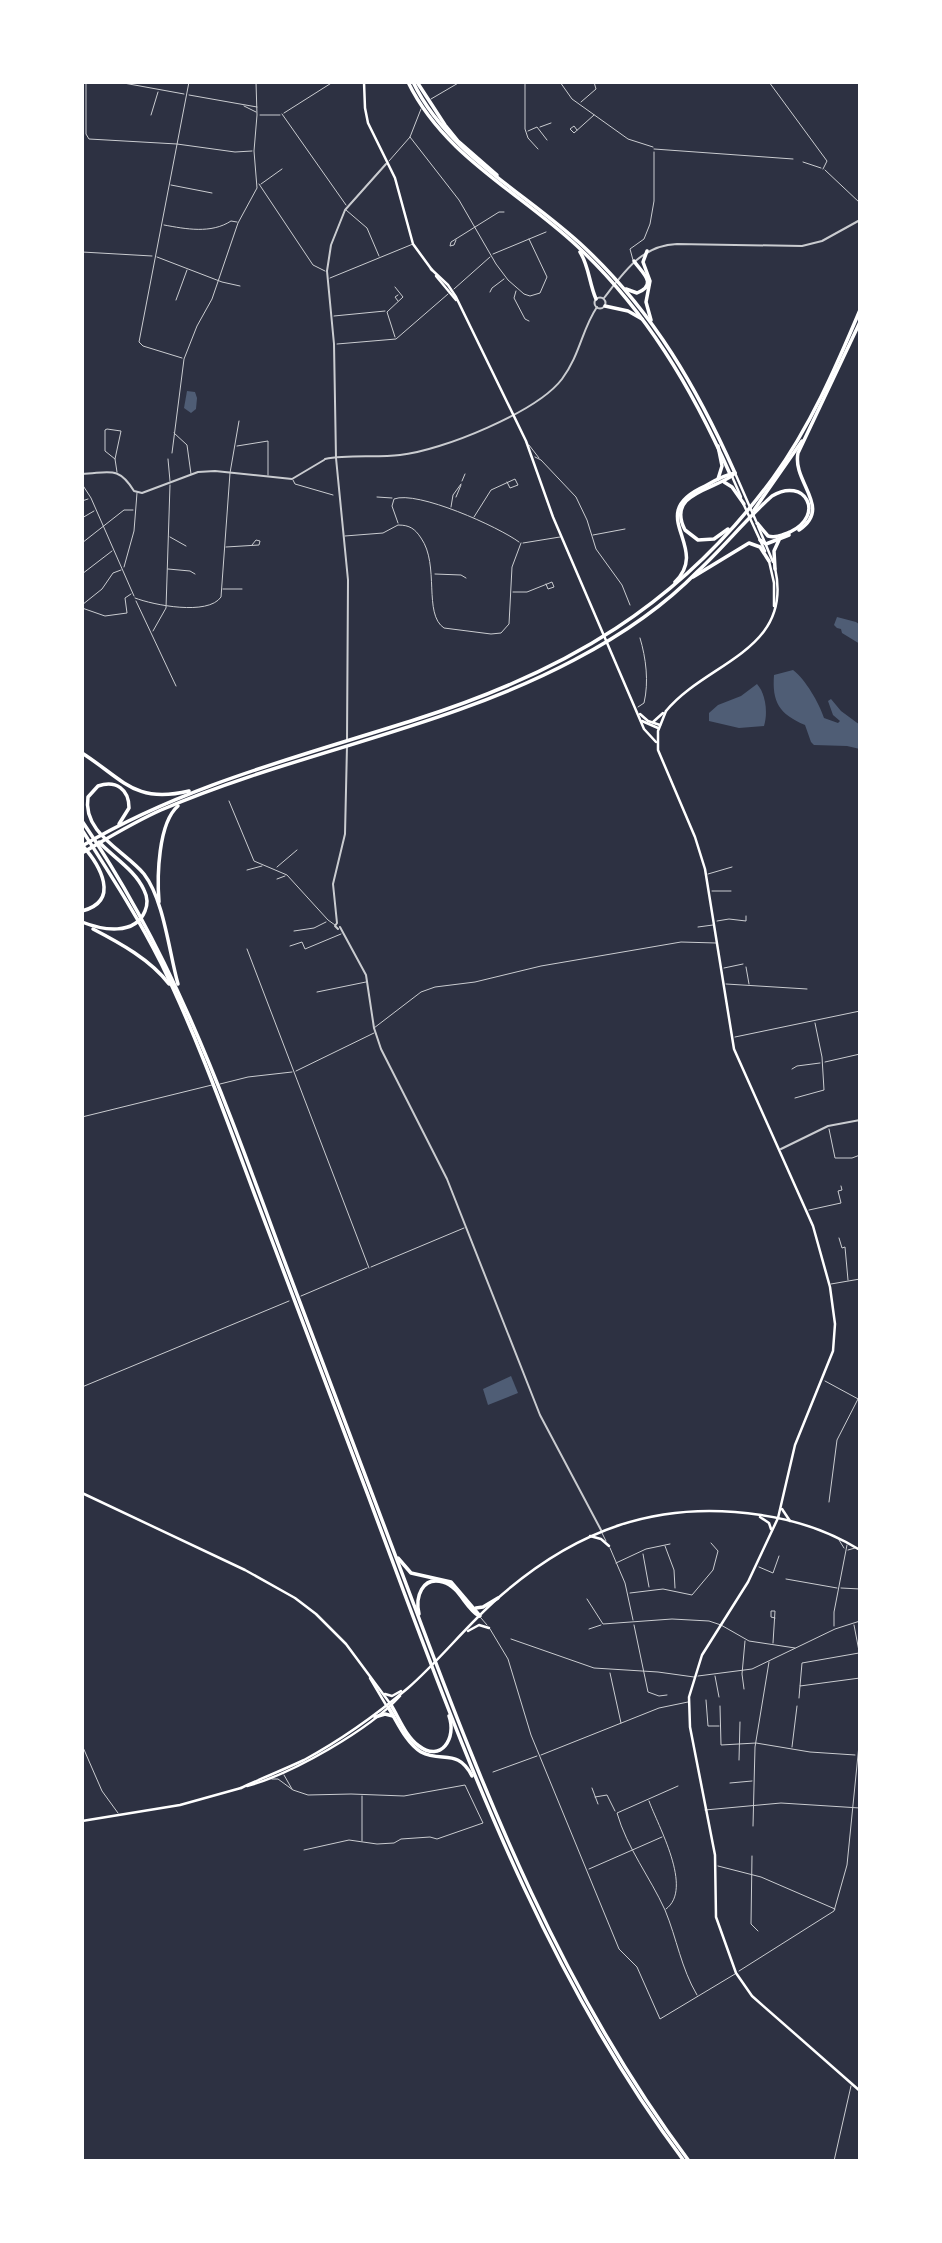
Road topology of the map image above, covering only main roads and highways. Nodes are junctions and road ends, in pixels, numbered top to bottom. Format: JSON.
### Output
{"nodes":[{"id":1,"x":364,"y":82,"type":"edge"},
{"id":2,"x":413,"y":82,"type":"edge"},
{"id":3,"x":504,"y":182,"type":"junction"},
{"id":4,"x":575,"y":244,"type":"junction"},
{"id":5,"x":647,"y":251,"type":"road end"},
{"id":6,"x":647,"y":272,"type":"junction"},
{"id":7,"x":621,"y":286,"type":"junction"},
{"id":8,"x":596,"y":299,"type":"road end"},
{"id":9,"x":605,"y":306,"type":"road end"},
{"id":10,"x":860,"y":310,"type":"edge"},
{"id":11,"x":860,"y":322,"type":"edge"},
{"id":12,"x":652,"y":327,"type":"junction"},
{"id":13,"x":810,"y":428,"type":"junction"},
{"id":14,"x":718,"y":446,"type":"junction"},
{"id":15,"x":732,"y":474,"type":"junction"},
{"id":16,"x":716,"y":480,"type":"junction"},
{"id":17,"x":722,"y":481,"type":"junction"},
{"id":18,"x":745,"y":502,"type":"junction"},
{"id":19,"x":747,"y":512,"type":"junction"},
{"id":20,"x":755,"y":522,"type":"junction"},
{"id":21,"x":743,"y":525,"type":"junction"},
{"id":22,"x":782,"y":538,"type":"junction"},
{"id":23,"x":760,"y":540,"type":"junction"},
{"id":24,"x":766,"y":544,"type":"junction"},
{"id":25,"x":769,"y":561,"type":"junction"},
{"id":26,"x":775,"y":569,"type":"junction"},
{"id":27,"x":691,"y":578,"type":"junction"},
{"id":28,"x":663,"y":595,"type":"junction"},
{"id":29,"x":773,"y":613,"type":"junction"},
{"id":30,"x":636,"y":708,"type":"junction"},
{"id":31,"x":666,"y":711,"type":"junction"},
{"id":32,"x":640,"y":718,"type":"junction"},
{"id":33,"x":650,"y":722,"type":"junction"},
{"id":34,"x":659,"y":726,"type":"junction"},
{"id":35,"x":657,"y":745,"type":"junction"},
{"id":36,"x":82,"y":755,"type":"edge"},
{"id":37,"x":201,"y":788,"type":"junction"},
{"id":38,"x":185,"y":801,"type":"junction"},
{"id":39,"x":82,"y":821,"type":"edge"},
{"id":40,"x":117,"y":826,"type":"junction"},
{"id":41,"x":82,"y":830,"type":"edge"},
{"id":42,"x":89,"y":831,"type":"junction"},
{"id":43,"x":112,"y":832,"type":"junction"},
{"id":44,"x":82,"y":837,"type":"edge"},
{"id":45,"x":82,"y":846,"type":"edge"},
{"id":46,"x":96,"y":851,"type":"junction"},
{"id":47,"x":82,"y":853,"type":"edge"},
{"id":48,"x":82,"y":911,"type":"edge"},
{"id":49,"x":160,"y":914,"type":"junction"},
{"id":50,"x":82,"y":923,"type":"edge"},
{"id":51,"x":173,"y":990,"type":"junction"},
{"id":52,"x":182,"y":996,"type":"junction"},
{"id":53,"x":82,"y":1493,"type":"edge"},
{"id":54,"x":782,"y":1508,"type":"junction"},
{"id":55,"x":757,"y":1514,"type":"junction"},
{"id":56,"x":778,"y":1518,"type":"junction"},
{"id":57,"x":790,"y":1521,"type":"junction"},
{"id":58,"x":385,"y":1529,"type":"junction"},
{"id":59,"x":771,"y":1532,"type":"junction"},
{"id":60,"x":590,"y":1536,"type":"junction"},
{"id":61,"x":608,"y":1545,"type":"road end"},
{"id":62,"x":859,"y":1549,"type":"edge"},
{"id":63,"x":498,"y":1598,"type":"junction"},
{"id":64,"x":474,"y":1607,"type":"junction"},
{"id":65,"x":480,"y":1616,"type":"junction"},
{"id":66,"x":489,"y":1628,"type":"road end"},
{"id":67,"x":462,"y":1634,"type":"junction"},
{"id":68,"x":428,"y":1643,"type":"junction"},
{"id":69,"x":365,"y":1669,"type":"junction"},
{"id":70,"x":439,"y":1684,"type":"junction"},
{"id":71,"x":407,"y":1688,"type":"junction"},
{"id":72,"x":382,"y":1692,"type":"junction"},
{"id":73,"x":388,"y":1705,"type":"junction"},
{"id":74,"x":375,"y":1717,"type":"junction"},
{"id":75,"x":395,"y":1718,"type":"junction"},
{"id":76,"x":281,"y":1773,"type":"junction"},
{"id":77,"x":241,"y":1788,"type":"junction"},
{"id":78,"x":82,"y":1821,"type":"edge"},
{"id":79,"x":502,"y":1842,"type":"junction"},
{"id":80,"x":860,"y":2091,"type":"edge"},
{"id":81,"x":686,"y":2161,"type":"edge"}],
"edges":[{"from":1,"to":30,"type":"main road"},
{"from":2,"to":3,"type":"highway"},
{"from":2,"to":3,"type":"highway"},
{"from":2,"to":4,"type":"highway"},
{"from":3,"to":7,"type":"highway"},
{"from":4,"to":8,"type":"highway"},
{"from":4,"to":12,"type":"highway"},
{"from":5,"to":6,"type":"highway"},
{"from":6,"to":7,"type":"highway"},
{"from":6,"to":12,"type":"highway"},
{"from":7,"to":12,"type":"highway"},
{"from":9,"to":12,"type":"highway"},
{"from":10,"to":19,"type":"highway"},
{"from":11,"to":13,"type":"highway"},
{"from":12,"to":14,"type":"highway"},
{"from":12,"to":15,"type":"highway"},
{"from":13,"to":21,"type":"highway"},
{"from":13,"to":22,"type":"highway"},
{"from":14,"to":15,"type":"highway"},
{"from":14,"to":16,"type":"highway"},
{"from":15,"to":16,"type":"highway"},
{"from":15,"to":17,"type":"highway"},
{"from":15,"to":18,"type":"main road"},
{"from":16,"to":28,"type":"highway"},
{"from":17,"to":18,"type":"highway"},
{"from":17,"to":19,"type":"highway"},
{"from":18,"to":19,"type":"main road"},
{"from":19,"to":20,"type":"main road"},
{"from":19,"to":28,"type":"highway"},
{"from":20,"to":21,"type":"highway"},
{"from":20,"to":23,"type":"main road"},
{"from":20,"to":24,"type":"main road"},
{"from":21,"to":27,"type":"highway"},
{"from":22,"to":24,"type":"highway"},
{"from":22,"to":26,"type":"highway"},
{"from":23,"to":24,"type":"highway"},
{"from":23,"to":25,"type":"main road"},
{"from":24,"to":26,"type":"main road"},
{"from":25,"to":27,"type":"highway"},
{"from":25,"to":29,"type":"main road"},
{"from":26,"to":29,"type":"main road"},
{"from":27,"to":38,"type":"highway"},
{"from":28,"to":37,"type":"highway"},
{"from":29,"to":31,"type":"main road"},
{"from":30,"to":32,"type":"main road"},
{"from":30,"to":33,"type":"main road"},
{"from":31,"to":33,"type":"main road"},
{"from":31,"to":34,"type":"main road"},
{"from":32,"to":34,"type":"main road"},
{"from":32,"to":35,"type":"main road"},
{"from":33,"to":34,"type":"main road"},
{"from":34,"to":35,"type":"main road"},
{"from":35,"to":54,"type":"main road"},
{"from":36,"to":37,"type":"highway"},
{"from":37,"to":40,"type":"highway"},
{"from":38,"to":43,"type":"highway"},
{"from":38,"to":49,"type":"highway"},
{"from":39,"to":42,"type":"highway"},
{"from":40,"to":43,"type":"highway"},
{"from":40,"to":49,"type":"highway"},
{"from":41,"to":46,"type":"highway"},
{"from":42,"to":50,"type":"highway"},
{"from":42,"to":52,"type":"highway"},
{"from":43,"to":45,"type":"highway"},
{"from":43,"to":47,"type":"highway"},
{"from":44,"to":46,"type":"highway"},
{"from":45,"to":48,"type":"highway"},
{"from":46,"to":51,"type":"highway"},
{"from":49,"to":52,"type":"highway"},
{"from":50,"to":51,"type":"highway"},
{"from":51,"to":70,"type":"highway"},
{"from":52,"to":58,"type":"highway"},
{"from":53,"to":69,"type":"main road"},
{"from":54,"to":56,"type":"main road"},
{"from":54,"to":57,"type":"main road"},
{"from":55,"to":56,"type":"main road"},
{"from":55,"to":59,"type":"main road"},
{"from":55,"to":60,"type":"main road"},
{"from":56,"to":57,"type":"main road"},
{"from":56,"to":59,"type":"main road"},
{"from":57,"to":62,"type":"main road"},
{"from":58,"to":64,"type":"highway"},
{"from":58,"to":68,"type":"highway"},
{"from":59,"to":80,"type":"main road"},
{"from":60,"to":61,"type":"main road"},
{"from":60,"to":63,"type":"main road"},
{"from":63,"to":64,"type":"highway"},
{"from":63,"to":65,"type":"main road"},
{"from":64,"to":65,"type":"highway"},
{"from":65,"to":67,"type":"main road"},
{"from":65,"to":68,"type":"highway"},
{"from":66,"to":67,"type":"main road"},
{"from":67,"to":71,"type":"main road"},
{"from":68,"to":81,"type":"highway"},
{"from":69,"to":72,"type":"main road"},
{"from":69,"to":73,"type":"main road"},
{"from":70,"to":73,"type":"highway"},
{"from":70,"to":79,"type":"highway"},
{"from":71,"to":72,"type":"main road"},
{"from":71,"to":73,"type":"main road"},
{"from":72,"to":73,"type":"main road"},
{"from":73,"to":74,"type":"main road"},
{"from":73,"to":75,"type":"highway"},
{"from":73,"to":76,"type":"main road"},
{"from":74,"to":75,"type":"highway"},
{"from":74,"to":76,"type":"main road"},
{"from":75,"to":79,"type":"highway"},
{"from":76,"to":77,"type":"main road"},
{"from":76,"to":77,"type":"main road"},
{"from":77,"to":78,"type":"main road"},
{"from":79,"to":81,"type":"highway"}]}
